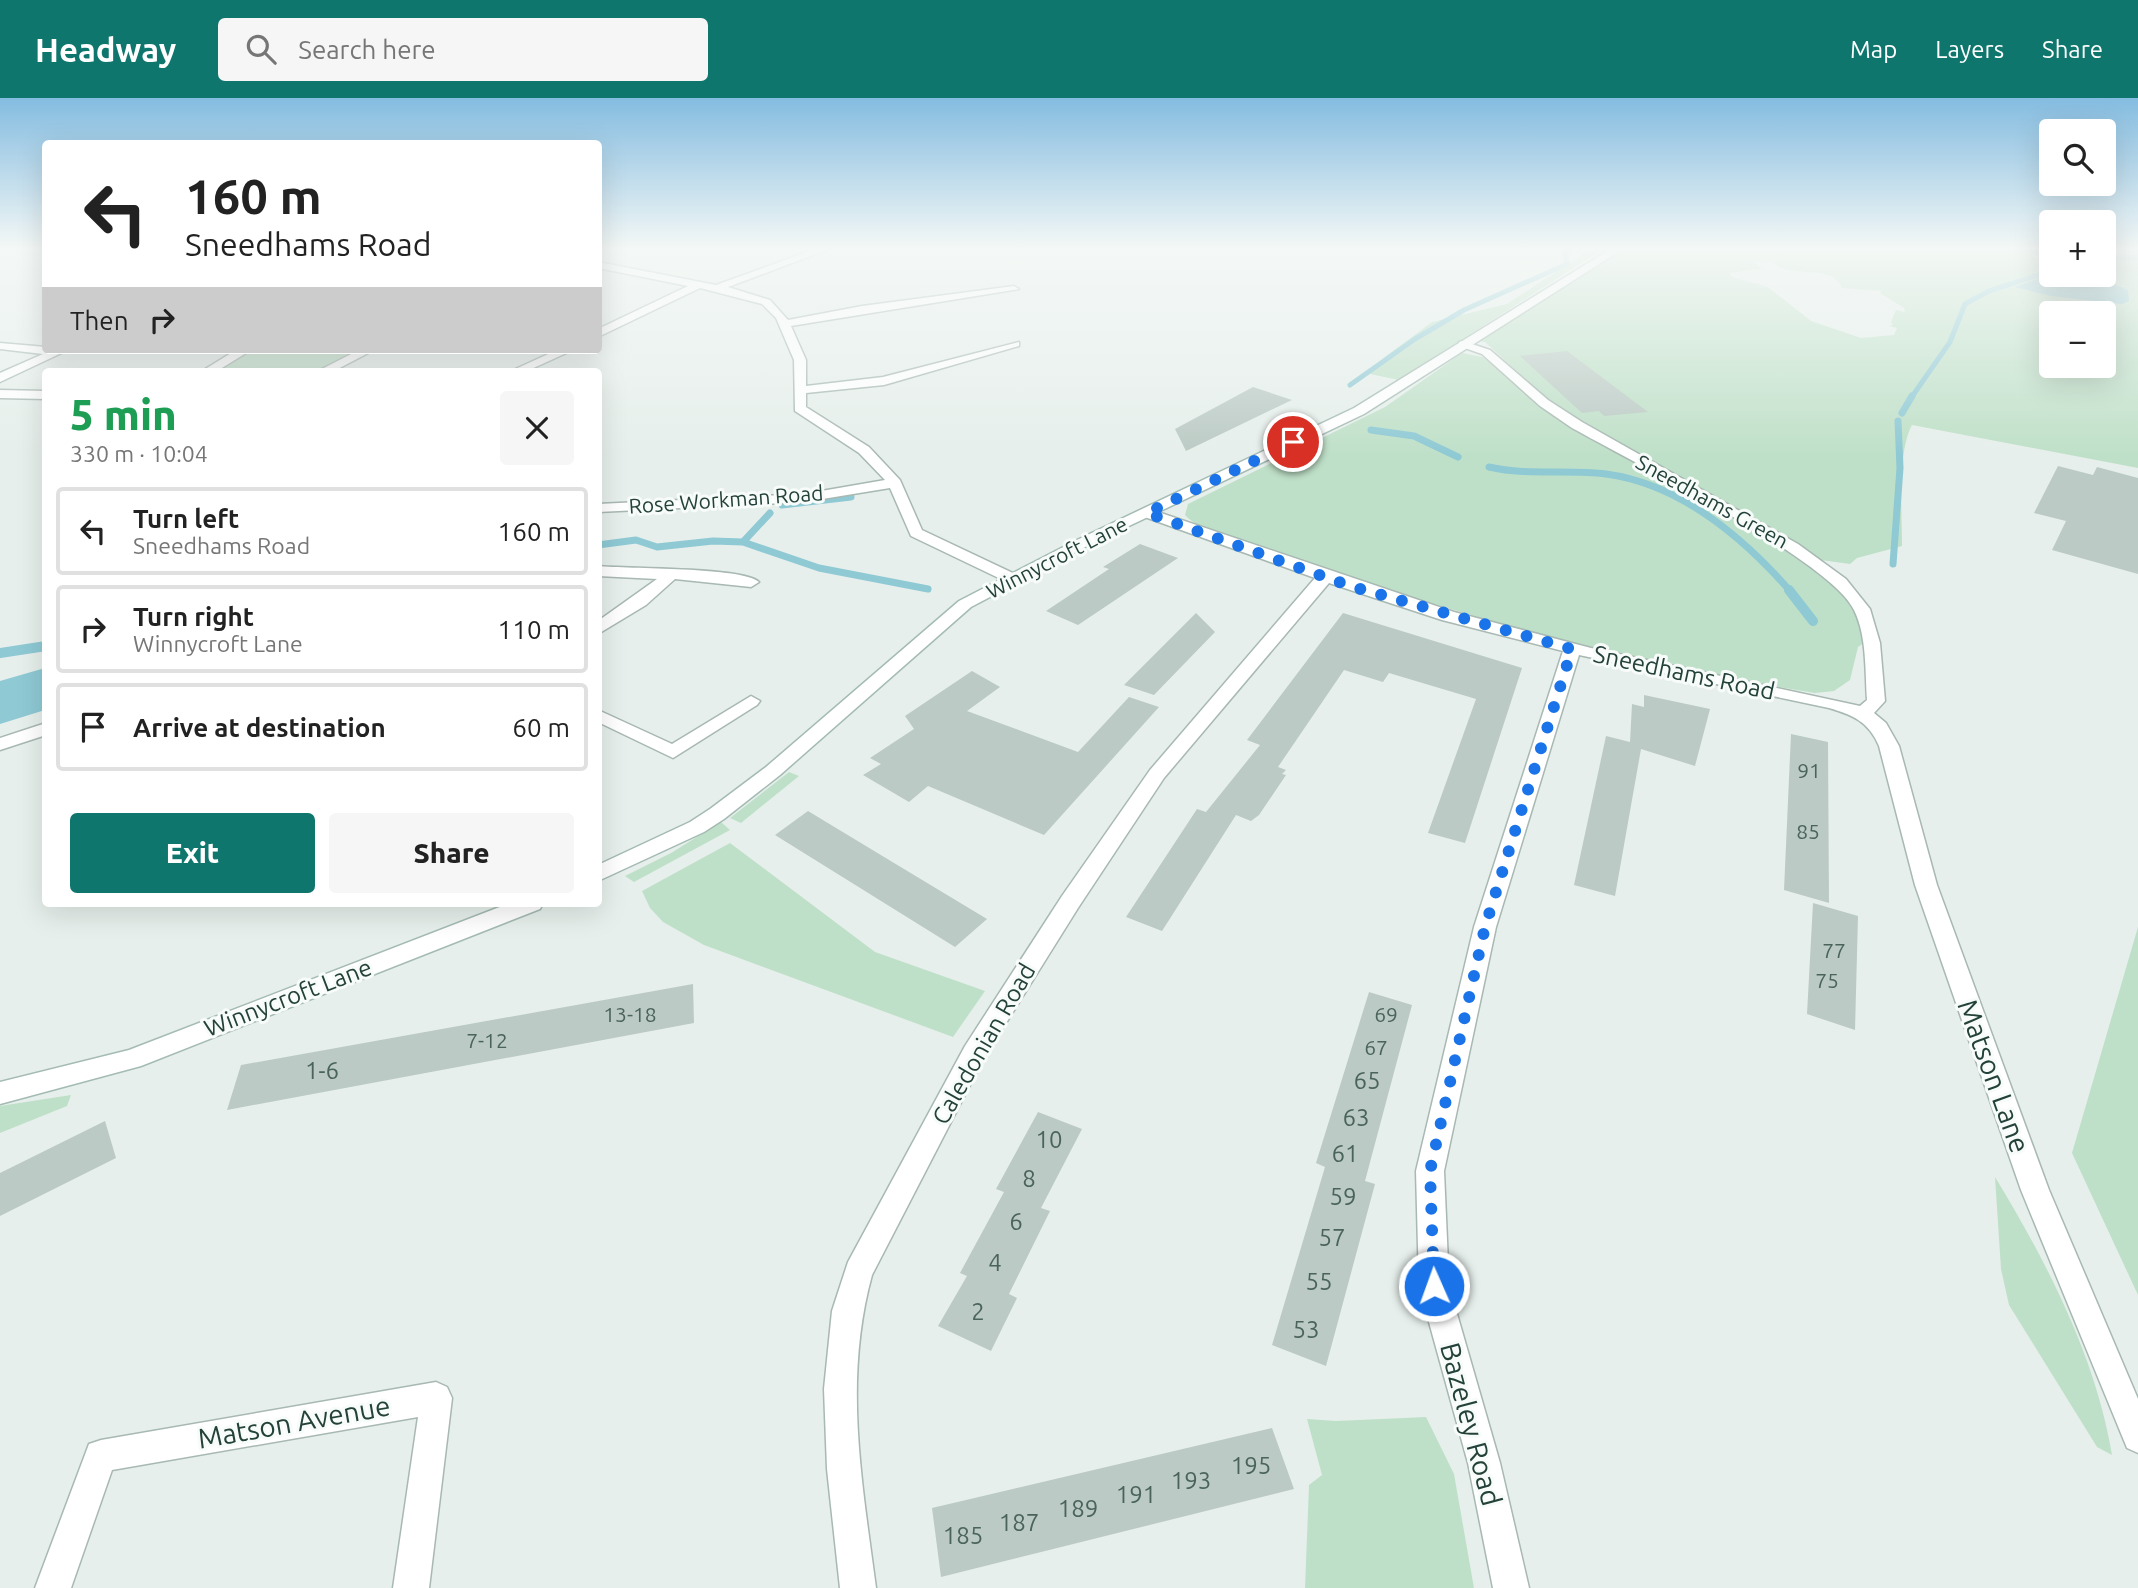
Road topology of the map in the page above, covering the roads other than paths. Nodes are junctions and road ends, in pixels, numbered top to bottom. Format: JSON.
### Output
{"nodes":[{"id":1,"x":634,"y":317,"type":"edge"},
{"id":2,"x":778,"y":317,"type":"edge"},
{"id":3,"x":823,"y":317,"type":"edge"},
{"id":4,"x":1507,"y":317,"type":"edge"},
{"id":5,"x":784,"y":324,"type":"junction"},
{"id":6,"x":602,"y":332,"type":"edge"},
{"id":7,"x":1015,"y":344,"type":"dead end"},
{"id":8,"x":1462,"y":344,"type":"junction"},
{"id":9,"x":0,"y":346,"type":"edge"},
{"id":10,"x":42,"y":350,"type":"edge"},
{"id":11,"x":53,"y":354,"type":"edge"},
{"id":12,"x":238,"y":354,"type":"edge"},
{"id":13,"x":360,"y":354,"type":"edge"},
{"id":14,"x":557,"y":354,"type":"edge"},
{"id":15,"x":213,"y":368,"type":"edge"},
{"id":16,"x":330,"y":368,"type":"edge"},
{"id":17,"x":524,"y":368,"type":"edge"},
{"id":18,"x":0,"y":378,"type":"edge"},
{"id":19,"x":800,"y":390,"type":"junction"},
{"id":20,"x":0,"y":394,"type":"edge"},
{"id":21,"x":42,"y":395,"type":"edge"},
{"id":22,"x":895,"y":483,"type":"junction"},
{"id":23,"x":602,"y":508,"type":"edge"},
{"id":24,"x":1147,"y":513,"type":"junction"},
{"id":25,"x":602,"y":571,"type":"edge"},
{"id":26,"x":669,"y":577,"type":"junction"},
{"id":27,"x":1325,"y":577,"type":"junction"},
{"id":28,"x":1013,"y":579,"type":"junction"},
{"id":29,"x":751,"y":582,"type":"dead end"},
{"id":30,"x":602,"y":626,"type":"edge"},
{"id":31,"x":1572,"y":649,"type":"junction"},
{"id":32,"x":751,"y":701,"type":"dead end"},
{"id":33,"x":1863,"y":714,"type":"junction"},
{"id":34,"x":602,"y":717,"type":"edge"},
{"id":35,"x":42,"y":730,"type":"edge"},
{"id":36,"x":0,"y":744,"type":"edge"},
{"id":37,"x":602,"y":872,"type":"edge"},
{"id":38,"x":521,"y":907,"type":"edge"},
{"id":39,"x":0,"y":1082,"type":"edge"},
{"id":40,"x":41,"y":1082,"type":"junction"},
{"id":41,"x":0,"y":1093,"type":"edge"},
{"id":42,"x":2138,"y":1437,"type":"edge"},
{"id":43,"x":53,"y":1588,"type":"edge"},
{"id":44,"x":411,"y":1588,"type":"edge"},
{"id":45,"x":858,"y":1588,"type":"edge"},
{"id":46,"x":1510,"y":1588,"type":"edge"}],
"edges":[{"from":1,"to":6,"type":"street"},
{"from":2,"to":5,"type":"street"},
{"from":3,"to":5,"type":"street"},
{"from":4,"to":8,"type":"street","name":"Winnycroft Lane"},
{"from":5,"to":19,"type":"street"},
{"from":7,"to":19,"type":"street"},
{"from":8,"to":24,"type":"street","name":"Winnycroft Lane"},
{"from":8,"to":33,"type":"street","name":"Sneedhams Green"},
{"from":9,"to":10,"type":"street"},
{"from":11,"to":18,"type":"street"},
{"from":12,"to":15,"type":"street"},
{"from":13,"to":16,"type":"street"},
{"from":14,"to":17,"type":"street"},
{"from":19,"to":22,"type":"street"},
{"from":20,"to":21,"type":"street"},
{"from":22,"to":23,"type":"street","name":"Rose Workman Road"},
{"from":22,"to":28,"type":"street"},
{"from":24,"to":27,"type":"street","name":"Sneedhams Road"},
{"from":24,"to":28,"type":"street","name":"Winnycroft Lane"},
{"from":25,"to":26,"type":"street"},
{"from":26,"to":29,"type":"street"},
{"from":26,"to":30,"type":"street"},
{"from":27,"to":31,"type":"street","name":"Sneedhams Road"},
{"from":27,"to":45,"type":"street","name":"Caledonian Road"},
{"from":28,"to":37,"type":"street","name":"Winnycroft Lane"},
{"from":31,"to":33,"type":"street","name":"Sneedhams Road"},
{"from":31,"to":46,"type":"street","name":"Bazeley Road"},
{"from":32,"to":34,"type":"street"},
{"from":33,"to":42,"type":"street","name":"Matson Lane"},
{"from":35,"to":36,"type":"street"},
{"from":38,"to":40,"type":"street","name":"Winnycroft Lane"},
{"from":39,"to":40,"type":"street","name":"Winnycroft Lane"},
{"from":40,"to":41,"type":"street","name":"Winnycroft Lane"},
{"from":43,"to":44,"type":"street","name":"Matson Avenue"}]}
